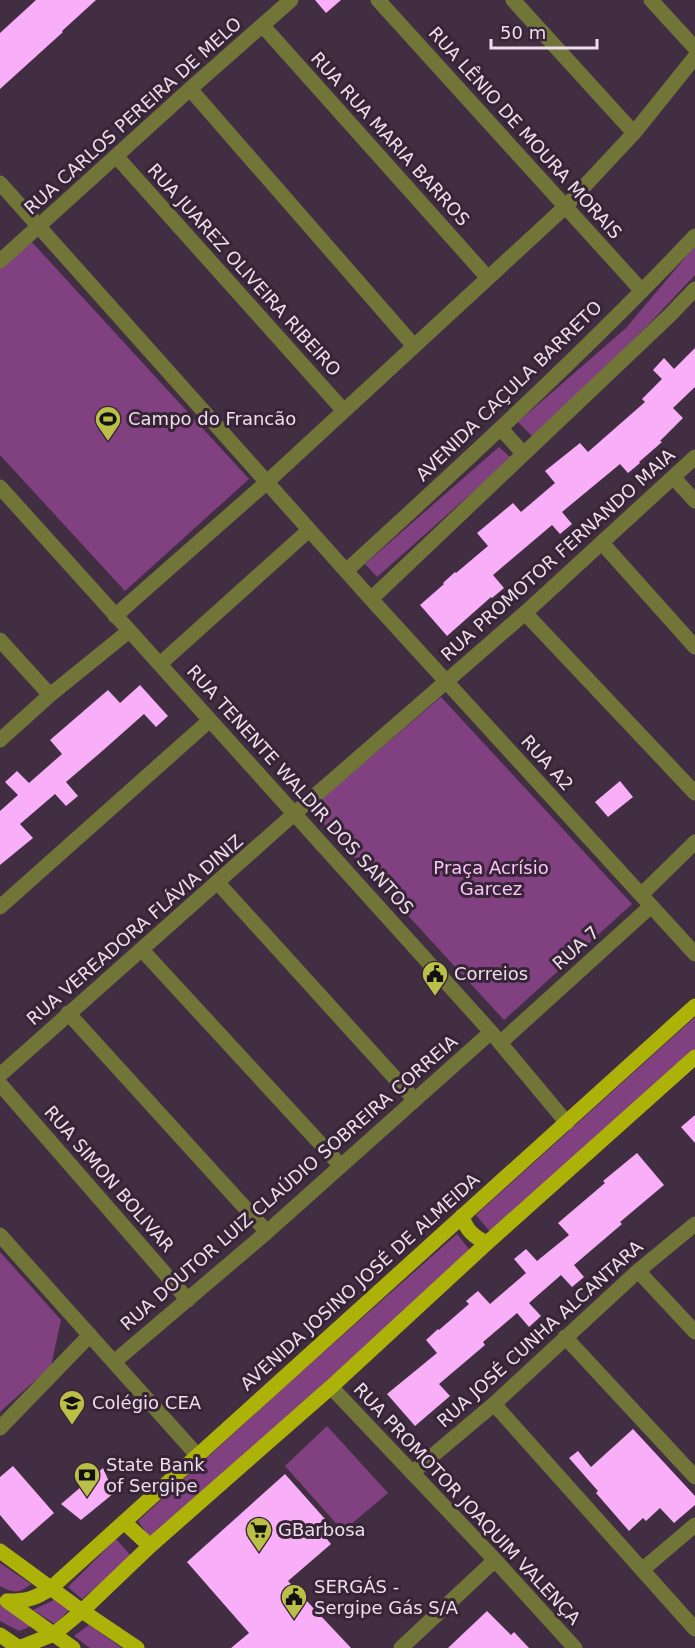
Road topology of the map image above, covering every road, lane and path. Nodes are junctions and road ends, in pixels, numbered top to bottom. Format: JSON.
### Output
{"nodes":[{"id":1,"x":291,"y":0,"type":"edge"},
{"id":2,"x":378,"y":0,"type":"edge"},
{"id":3,"x":513,"y":0,"type":"edge"},
{"id":4,"x":651,"y":0,"type":"edge"},
{"id":5,"x":263,"y":26,"type":"junction"},
{"id":6,"x":695,"y":48,"type":"edge"},
{"id":7,"x":695,"y":57,"type":"edge"},
{"id":8,"x":190,"y":88,"type":"junction"},
{"id":9,"x":634,"y":133,"type":"junction"},
{"id":10,"x":116,"y":156,"type":"junction"},
{"id":11,"x":0,"y":183,"type":"edge"},
{"id":12,"x":565,"y":207,"type":"junction"},
{"id":13,"x":38,"y":227,"type":"junction"},
{"id":14,"x":695,"y":236,"type":"edge"},
{"id":15,"x":0,"y":261,"type":"edge"},
{"id":16,"x":488,"y":278,"type":"junction"},
{"id":17,"x":695,"y":289,"type":"edge"},
{"id":18,"x":642,"y":291,"type":"junction"},
{"id":19,"x":414,"y":346,"type":"junction"},
{"id":20,"x":344,"y":411,"type":"junction"},
{"id":21,"x":501,"y":429,"type":"junction"},
{"id":22,"x":524,"y":454,"type":"junction"},
{"id":23,"x":695,"y":457,"type":"edge"},
{"id":24,"x":674,"y":478,"type":"junction"},
{"id":25,"x":267,"y":482,"type":"junction"},
{"id":26,"x":0,"y":487,"type":"edge"},
{"id":27,"x":695,"y":501,"type":"edge"},
{"id":28,"x":309,"y":530,"type":"junction"},
{"id":29,"x":602,"y":543,"type":"junction"},
{"id":30,"x":346,"y":571,"type":"junction"},
{"id":31,"x":371,"y":599,"type":"junction"},
{"id":32,"x":525,"y":613,"type":"junction"},
{"id":33,"x":115,"y":616,"type":"junction"},
{"id":34,"x":129,"y":631,"type":"junction"},
{"id":35,"x":0,"y":640,"type":"edge"},
{"id":36,"x":695,"y":647,"type":"edge"},
{"id":37,"x":159,"y":664,"type":"junction"},
{"id":38,"x":447,"y":681,"type":"junction"},
{"id":39,"x":50,"y":695,"type":"junction"},
{"id":40,"x":210,"y":720,"type":"junction"},
{"id":41,"x":0,"y":740,"type":"edge"},
{"id":42,"x":695,"y":793,"type":"edge"},
{"id":43,"x":295,"y":813,"type":"junction"},
{"id":44,"x":695,"y":842,"type":"edge"},
{"id":45,"x":218,"y":883,"type":"junction"},
{"id":46,"x":646,"y":901,"type":"junction"},
{"id":47,"x":0,"y":907,"type":"edge"},
{"id":48,"x":142,"y":950,"type":"junction"},
{"id":49,"x":695,"y":954,"type":"edge"},
{"id":50,"x":695,"y":1006,"type":"edge"},
{"id":51,"x":68,"y":1013,"type":"junction"},
{"id":52,"x":495,"y":1037,"type":"junction"},
{"id":53,"x":695,"y":1057,"type":"edge"},
{"id":54,"x":0,"y":1075,"type":"edge"},
{"id":55,"x":0,"y":1084,"type":"edge"},
{"id":56,"x":414,"y":1099,"type":"junction"},
{"id":57,"x":567,"y":1123,"type":"junction"},
{"id":58,"x":341,"y":1166,"type":"junction"},
{"id":59,"x":462,"y":1216,"type":"junction"},
{"id":60,"x":695,"y":1224,"type":"edge"},
{"id":61,"x":267,"y":1232,"type":"junction"},
{"id":62,"x":0,"y":1235,"type":"edge"},
{"id":63,"x":487,"y":1243,"type":"junction"},
{"id":64,"x":639,"y":1271,"type":"junction"},
{"id":65,"x":188,"y":1300,"type":"junction"},
{"id":66,"x":695,"y":1332,"type":"edge"},
{"id":67,"x":90,"y":1335,"type":"junction"},
{"id":68,"x":565,"y":1337,"type":"junction"},
{"id":69,"x":114,"y":1362,"type":"junction"},
{"id":70,"x":332,"y":1387,"type":"junction"},
{"id":71,"x":494,"y":1404,"type":"junction"},
{"id":72,"x":0,"y":1428,"type":"edge"},
{"id":73,"x":197,"y":1455,"type":"junction"},
{"id":74,"x":412,"y":1473,"type":"junction"},
{"id":75,"x":695,"y":1477,"type":"edge"},
{"id":76,"x":124,"y":1522,"type":"junction"},
{"id":77,"x":695,"y":1525,"type":"edge"},
{"id":78,"x":150,"y":1546,"type":"junction"},
{"id":79,"x":0,"y":1551,"type":"edge"},
{"id":80,"x":495,"y":1560,"type":"junction"},
{"id":81,"x":642,"y":1570,"type":"junction"},
{"id":82,"x":51,"y":1588,"type":"junction"},
{"id":83,"x":4,"y":1599,"type":"edge"},
{"id":84,"x":82,"y":1611,"type":"junction"},
{"id":85,"x":695,"y":1629,"type":"edge"},
{"id":86,"x":54,"y":1634,"type":"junction"},
{"id":87,"x":0,"y":1635,"type":"edge"},
{"id":88,"x":19,"y":1648,"type":"edge"},
{"id":89,"x":73,"y":1648,"type":"edge"},
{"id":90,"x":137,"y":1648,"type":"edge"},
{"id":91,"x":401,"y":1648,"type":"edge"},
{"id":92,"x":575,"y":1648,"type":"edge"}],
"edges":[{"from":1,"to":5,"type":"street","name":"RUA CARLOS PEREIRA DE MELO"},
{"from":2,"to":12,"type":"street","name":"RUA LÊNIO DE MOURA MORAIS"},
{"from":3,"to":9,"type":"street"},
{"from":4,"to":6,"type":"street"},
{"from":5,"to":8,"type":"street","name":"RUA CARLOS PEREIRA DE MELO"},
{"from":5,"to":16,"type":"street","name":"RUA RUA MARIA BARROS"},
{"from":7,"to":9,"type":"street"},
{"from":8,"to":10,"type":"street","name":"RUA CARLOS PEREIRA DE MELO"},
{"from":8,"to":19,"type":"street"},
{"from":9,"to":12,"type":"street"},
{"from":10,"to":13,"type":"street","name":"RUA CARLOS PEREIRA DE MELO"},
{"from":10,"to":20,"type":"street","name":"RUA JUAREZ OLIVEIRA RIBEIRO"},
{"from":11,"to":13,"type":"street","name":"RUA A2"},
{"from":12,"to":16,"type":"street"},
{"from":12,"to":18,"type":"street","name":"RUA LÊNIO DE MOURA MORAIS"},
{"from":13,"to":15,"type":"street","name":"RUA CARLOS PEREIRA DE MELO"},
{"from":13,"to":25,"type":"street","name":"RUA A2"},
{"from":14,"to":18,"type":"street","name":"AVENIDA CAÇULA BARRETO"},
{"from":16,"to":19,"type":"street"},
{"from":17,"to":22,"type":"street"},
{"from":18,"to":21,"type":"street","name":"AVENIDA CAÇULA BARRETO"},
{"from":19,"to":20,"type":"street"},
{"from":20,"to":25,"type":"street"},
{"from":21,"to":22,"type":"street"},
{"from":21,"to":30,"type":"street","name":"AVENIDA CAÇULA BARRETO"},
{"from":22,"to":31,"type":"street"},
{"from":23,"to":24,"type":"street","name":"RUA PROMOTOR FERNANDO MAIA"},
{"from":24,"to":27,"type":"street"},
{"from":24,"to":29,"type":"street","name":"RUA PROMOTOR FERNANDO MAIA"},
{"from":25,"to":28,"type":"street","name":"RUA A2"},
{"from":25,"to":33,"type":"street"},
{"from":26,"to":33,"type":"street","name":"RUA TENENTE WALDIR DOS SANTOS"},
{"from":28,"to":30,"type":"street","name":"RUA A2"},
{"from":28,"to":37,"type":"street"},
{"from":29,"to":32,"type":"street","name":"RUA PROMOTOR FERNANDO MAIA"},
{"from":29,"to":36,"type":"street"},
{"from":30,"to":31,"type":"street","name":"RUA A2"},
{"from":31,"to":38,"type":"street","name":"RUA A2"},
{"from":32,"to":38,"type":"street","name":"RUA PROMOTOR FERNANDO MAIA"},
{"from":32,"to":42,"type":"street"},
{"from":33,"to":34,"type":"street","name":"RUA TENENTE WALDIR DOS SANTOS"},
{"from":34,"to":37,"type":"street","name":"RUA TENENTE WALDIR DOS SANTOS"},
{"from":34,"to":39,"type":"street"},
{"from":35,"to":39,"type":"street"},
{"from":37,"to":40,"type":"street","name":"RUA TENENTE WALDIR DOS SANTOS"},
{"from":38,"to":43,"type":"street","name":"RUA PROMOTOR FERNANDO MAIA"},
{"from":38,"to":46,"type":"street","name":"RUA A2"},
{"from":39,"to":41,"type":"street"},
{"from":40,"to":43,"type":"street","name":"RUA TENENTE WALDIR DOS SANTOS"},
{"from":40,"to":47,"type":"street"},
{"from":43,"to":45,"type":"street","name":"RUA VEREADORA FLÁVIA DINIZ"},
{"from":43,"to":52,"type":"street","name":"RUA TENENTE WALDIR DOS SANTOS"},
{"from":44,"to":46,"type":"street","name":"RUA 7"},
{"from":45,"to":48,"type":"street","name":"RUA VEREADORA FLÁVIA DINIZ"},
{"from":45,"to":56,"type":"street"},
{"from":46,"to":49,"type":"street","name":"RUA A2"},
{"from":46,"to":52,"type":"street","name":"RUA 7"},
{"from":48,"to":51,"type":"street","name":"RUA VEREADORA FLÁVIA DINIZ"},
{"from":48,"to":58,"type":"street"},
{"from":50,"to":57,"type":"main road","name":"AVENIDA JOSINO JOSÉ DE ALMEIDA"},
{"from":51,"to":54,"type":"street","name":"RUA VEREADORA FLÁVIA DINIZ"},
{"from":51,"to":61,"type":"street"},
{"from":52,"to":56,"type":"street","name":"RUA DOUTOR LUIZ CLAÚDIO SOBREIRA CORREIA"},
{"from":52,"to":57,"type":"street","name":"RUA TENENTE WALDIR DOS SANTOS"},
{"from":53,"to":63,"type":"main road"},
{"from":55,"to":65,"type":"street","name":"RUA SIMON BOLIVAR"},
{"from":56,"to":58,"type":"street","name":"RUA DOUTOR LUIZ CLAÚDIO SOBREIRA CORREIA"},
{"from":57,"to":59,"type":"main road","name":"AVENIDA JOSINO JOSÉ DE ALMEIDA"},
{"from":58,"to":61,"type":"street","name":"RUA DOUTOR LUIZ CLAÚDIO SOBREIRA CORREIA"},
{"from":59,"to":63,"type":"main road"},
{"from":59,"to":73,"type":"main road","name":"AVENIDA JOSINO JOSÉ DE ALMEIDA"},
{"from":60,"to":64,"type":"street","name":"RUA JOSÉ CUNHA ALCANTARA"},
{"from":61,"to":65,"type":"street","name":"RUA DOUTOR LUIZ CLAÚDIO SOBREIRA CORREIA"},
{"from":62,"to":67,"type":"street"},
{"from":63,"to":70,"type":"main road"},
{"from":64,"to":66,"type":"street"},
{"from":64,"to":68,"type":"street","name":"RUA JOSÉ CUNHA ALCANTARA"},
{"from":65,"to":69,"type":"street","name":"RUA DOUTOR LUIZ CLAÚDIO SOBREIRA CORREIA"},
{"from":67,"to":69,"type":"street"},
{"from":67,"to":72,"type":"street"},
{"from":68,"to":71,"type":"street","name":"RUA JOSÉ CUNHA ALCANTARA"},
{"from":68,"to":75,"type":"street"},
{"from":69,"to":73,"type":"street"},
{"from":70,"to":74,"type":"street","name":"RUA PROMOTOR JOAQUIM VALENÇA"},
{"from":70,"to":78,"type":"main road"},
{"from":71,"to":74,"type":"street","name":"RUA JOSÉ CUNHA ALCANTARA"},
{"from":71,"to":81,"type":"street"},
{"from":73,"to":76,"type":"main road","name":"AVENIDA JOSINO JOSÉ DE ALMEIDA"},
{"from":74,"to":80,"type":"street","name":"RUA PROMOTOR JOAQUIM VALENÇA"},
{"from":76,"to":78,"type":"main road"},
{"from":76,"to":82,"type":"main road","name":"AVENIDA JOSINO JOSÉ DE ALMEIDA"},
{"from":77,"to":81,"type":"street"},
{"from":78,"to":84,"type":"main road"},
{"from":79,"to":82,"type":"main road"},
{"from":80,"to":91,"type":"street"},
{"from":80,"to":92,"type":"street","name":"RUA PROMOTOR JOAQUIM VALENÇA"},
{"from":81,"to":85,"type":"street"},
{"from":82,"to":83,"type":"main road","name":"AVENIDA JOSINO JOSÉ DE ALMEIDA"},
{"from":82,"to":84,"type":"main road"},
{"from":83,"to":86,"type":"main road"},
{"from":84,"to":86,"type":"main road"},
{"from":84,"to":90,"type":"main road"},
{"from":86,"to":88,"type":"main road"},
{"from":86,"to":89,"type":"main road"},
{"from":87,"to":88,"type":"main road"}]}
